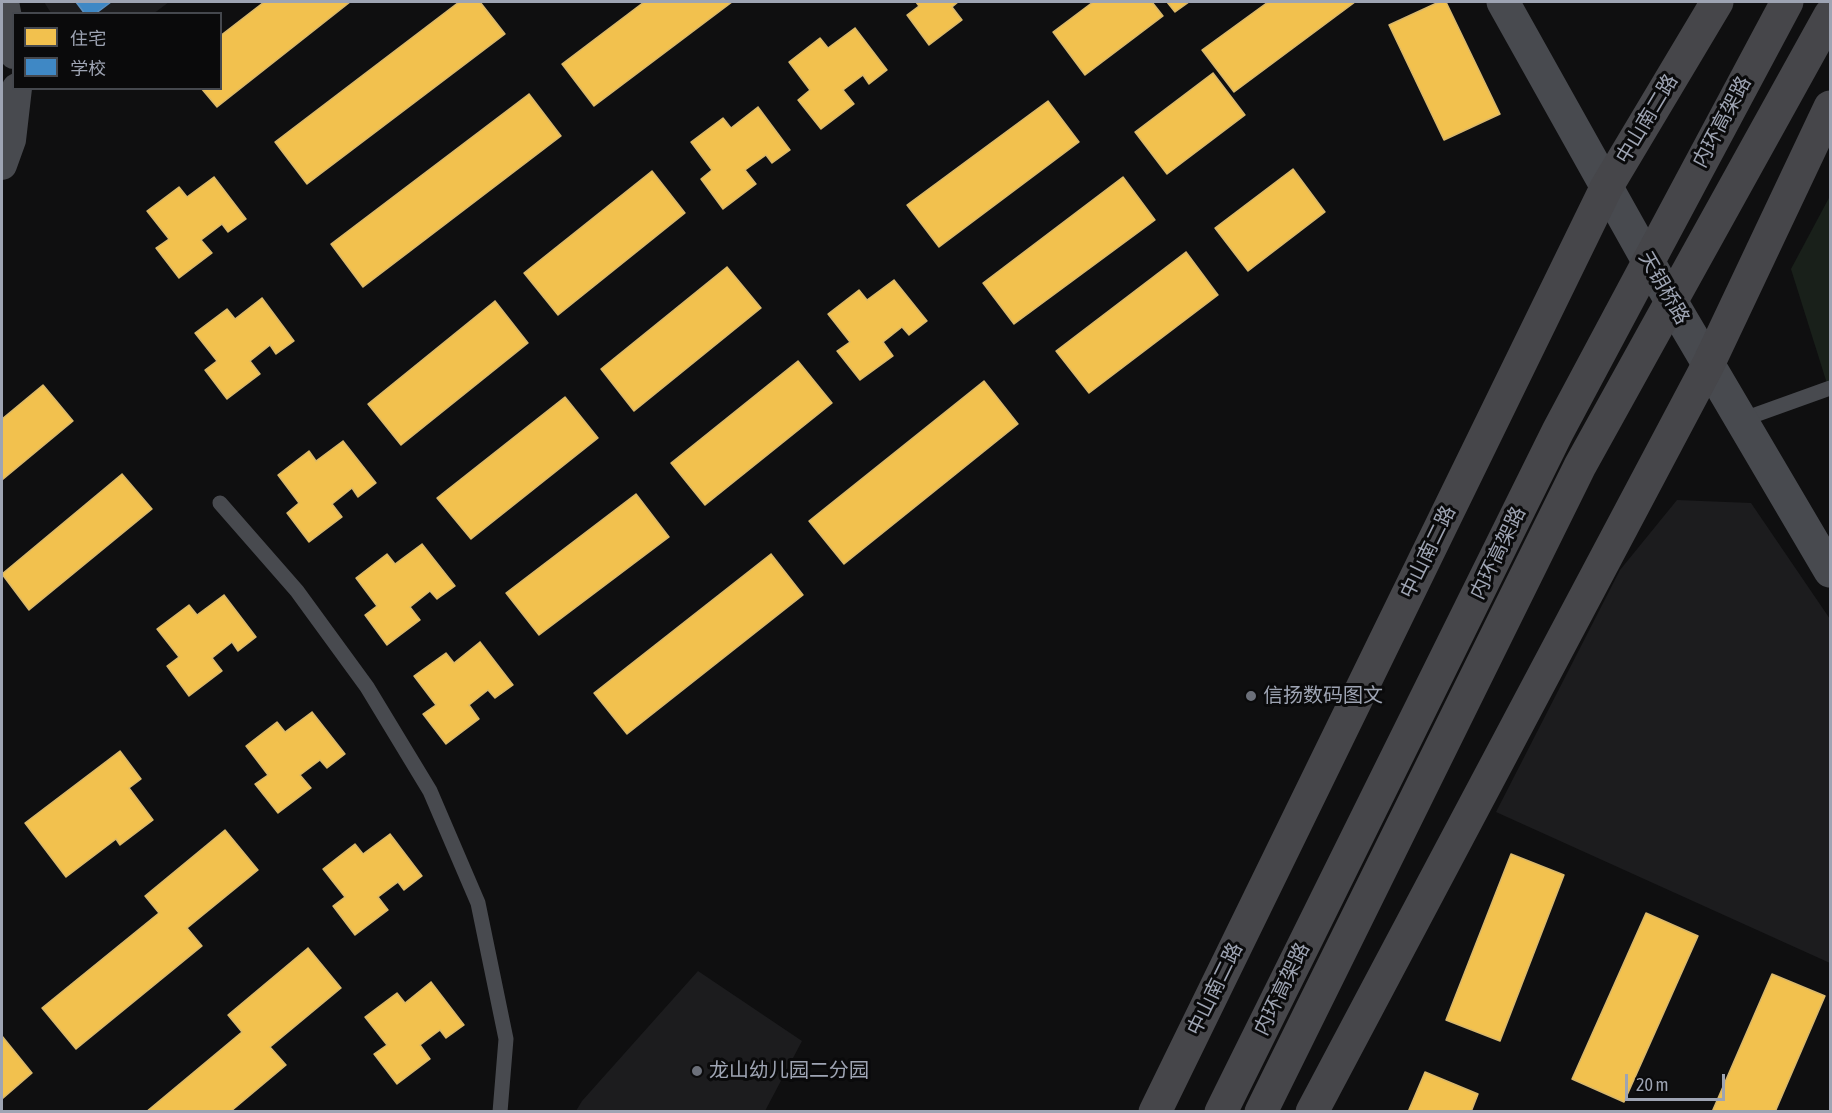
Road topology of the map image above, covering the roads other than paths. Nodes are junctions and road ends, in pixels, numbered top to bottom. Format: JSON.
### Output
{"nodes":[{"id":1,"x":4,"y":2,"type":"edge"},
{"id":2,"x":1503,"y":2,"type":"edge"},
{"id":3,"x":1717,"y":2,"type":"edge"},
{"id":4,"x":1787,"y":2,"type":"edge"},
{"id":5,"x":1830,"y":15,"type":"edge"},
{"id":6,"x":12,"y":44,"type":"edge"},
{"id":7,"x":16,"y":90,"type":"edge"},
{"id":8,"x":1830,"y":107,"type":"edge"},
{"id":9,"x":2,"y":165,"type":"edge"},
{"id":10,"x":1606,"y":188,"type":"junction"},
{"id":11,"x":1708,"y":365,"type":"junction"},
{"id":12,"x":1830,"y":388,"type":"edge"},
{"id":13,"x":1741,"y":420,"type":"junction"},
{"id":14,"x":220,"y":503,"type":"dead end"},
{"id":15,"x":1830,"y":571,"type":"edge"},
{"id":16,"x":500,"y":1112,"type":"edge"},
{"id":17,"x":1155,"y":1112,"type":"edge"},
{"id":18,"x":1221,"y":1112,"type":"edge"},
{"id":19,"x":1261,"y":1112,"type":"edge"},
{"id":20,"x":1312,"y":1112,"type":"edge"}],
"edges":[{"from":1,"to":6,"type":"street"},
{"from":2,"to":10,"type":"street","name":"天钥桥路"},
{"from":3,"to":10,"type":"main road","name":"中山南二路"},
{"from":4,"to":18,"type":"main road","name":"内环高架路","bridge":true},
{"from":5,"to":19,"type":"main road","name":"内环高架路","bridge":true},
{"from":7,"to":9,"type":"street"},
{"from":8,"to":11,"type":"main road"},
{"from":10,"to":11,"type":"street","name":"天钥桥路"},
{"from":10,"to":17,"type":"main road","name":"中山南二路"},
{"from":11,"to":13,"type":"street","name":"天钥桥路"},
{"from":11,"to":20,"type":"main road"},
{"from":12,"to":13,"type":"lane"},
{"from":13,"to":15,"type":"street","name":"天钥桥路"},
{"from":14,"to":16,"type":"lane"}]}
